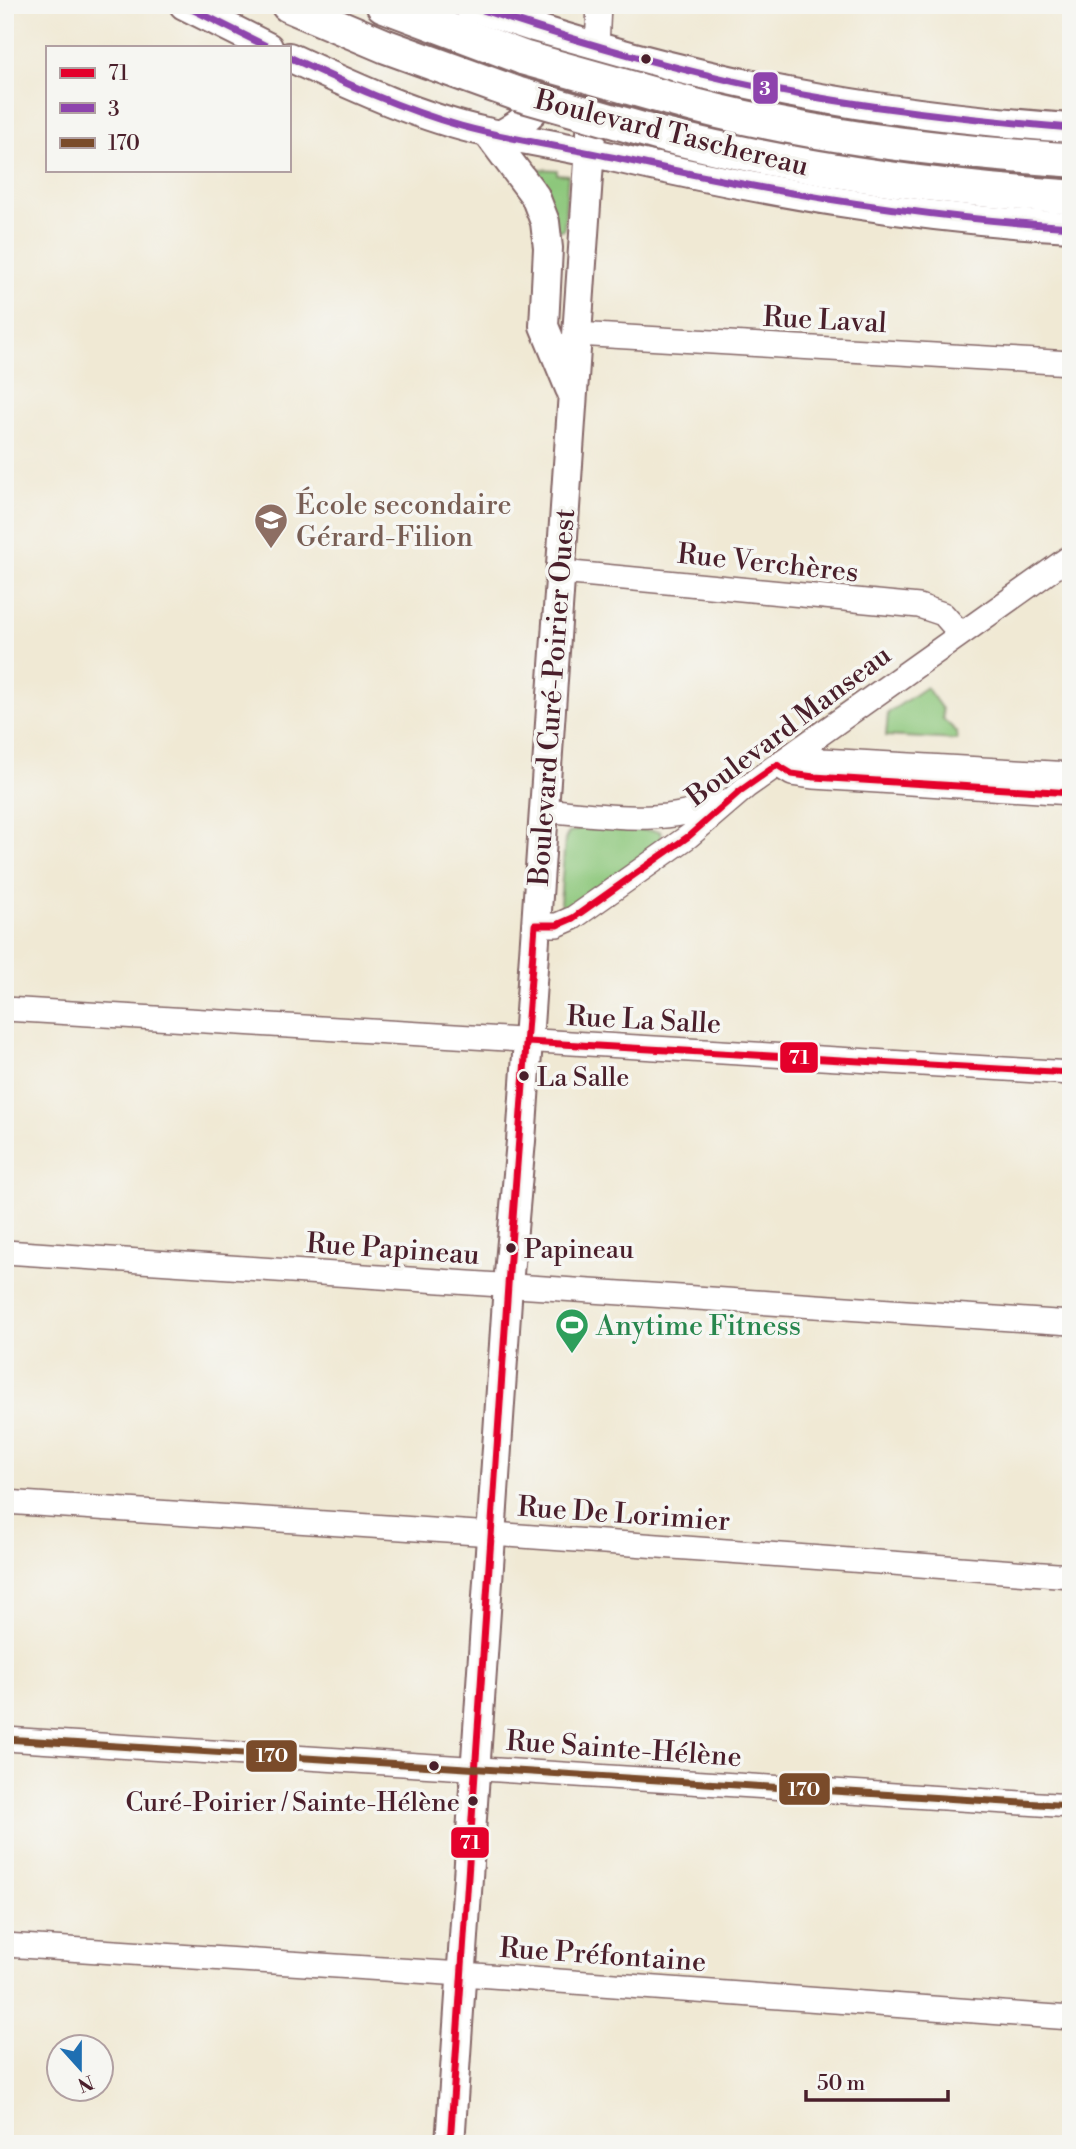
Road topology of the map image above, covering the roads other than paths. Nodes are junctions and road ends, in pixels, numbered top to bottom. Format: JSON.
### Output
{"nodes":[{"id":1,"x":184,"y":5,"type":"edge"},
{"id":2,"x":288,"y":5,"type":"edge"},
{"id":3,"x":383,"y":5,"type":"edge"},
{"id":4,"x":467,"y":5,"type":"edge"},
{"id":5,"x":599,"y":5,"type":"edge"},
{"id":6,"x":533,"y":44,"type":"junction"},
{"id":7,"x":266,"y":46,"type":"edge"},
{"id":8,"x":597,"y":47,"type":"junction"},
{"id":9,"x":290,"y":57,"type":"edge"},
{"id":10,"x":659,"y":64,"type":"junction"},
{"id":11,"x":1071,"y":128,"type":"edge"},
{"id":12,"x":495,"y":133,"type":"junction"},
{"id":13,"x":589,"y":152,"type":"junction"},
{"id":14,"x":1071,"y":160,"type":"edge"},
{"id":15,"x":647,"y":165,"type":"junction"},
{"id":16,"x":1071,"y":197,"type":"edge"},
{"id":17,"x":1071,"y":227,"type":"edge"},
{"id":18,"x":576,"y":334,"type":"junction"},
{"id":19,"x":1071,"y":363,"type":"edge"},
{"id":20,"x":572,"y":394,"type":"junction"},
{"id":21,"x":1071,"y":556,"type":"edge"},
{"id":22,"x":561,"y":572,"type":"junction"},
{"id":23,"x":960,"y":634,"type":"junction"},
{"id":24,"x":800,"y":749,"type":"junction"},
{"id":25,"x":777,"y":765,"type":"junction"},
{"id":26,"x":1071,"y":774,"type":"edge"},
{"id":27,"x":740,"y":791,"type":"junction"},
{"id":28,"x":1071,"y":793,"type":"edge"},
{"id":29,"x":543,"y":810,"type":"junction"},
{"id":30,"x":535,"y":925,"type":"junction"},
{"id":31,"x":5,"y":1009,"type":"edge"},
{"id":32,"x":527,"y":1042,"type":"junction"},
{"id":33,"x":1071,"y":1073,"type":"edge"},
{"id":34,"x":5,"y":1252,"type":"edge"},
{"id":35,"x":508,"y":1285,"type":"junction"},
{"id":36,"x":1071,"y":1323,"type":"edge"},
{"id":37,"x":5,"y":1502,"type":"edge"},
{"id":38,"x":492,"y":1534,"type":"junction"},
{"id":39,"x":1071,"y":1576,"type":"edge"},
{"id":40,"x":5,"y":1739,"type":"edge"},
{"id":41,"x":476,"y":1769,"type":"junction"},
{"id":42,"x":1071,"y":1806,"type":"edge"},
{"id":43,"x":5,"y":1945,"type":"edge"},
{"id":44,"x":462,"y":1974,"type":"junction"},
{"id":45,"x":1071,"y":2018,"type":"edge"},
{"id":46,"x":450,"y":2144,"type":"edge"}],
"edges":[{"from":1,"to":7,"type":"main road"},
{"from":2,"to":16,"type":"highway","name":"Boulevard Taschereau","bridge":true},
{"from":3,"to":6,"type":"highway","name":"Boulevard Taschereau"},
{"from":4,"to":6,"type":"main road","name":"Boulevard Taschereau"},
{"from":5,"to":8,"type":"street"},
{"from":6,"to":8,"type":"main road","name":"Boulevard Taschereau"},
{"from":6,"to":12,"type":"main road"},
{"from":6,"to":14,"type":"highway","name":"Boulevard Taschereau","bridge":true},
{"from":8,"to":10,"type":"main road","name":"Boulevard Taschereau"},
{"from":8,"to":13,"type":"main road","name":"Boulevard Curé-Poirier Ouest"},
{"from":9,"to":12,"type":"main road","name":"Boulevard Taschereau"},
{"from":10,"to":11,"type":"main road","name":"Boulevard Taschereau"},
{"from":10,"to":15,"type":"main road"},
{"from":12,"to":13,"type":"main road","name":"Boulevard Taschereau"},
{"from":12,"to":20,"type":"main road"},
{"from":13,"to":15,"type":"main road","name":"Boulevard Taschereau"},
{"from":13,"to":18,"type":"main road","name":"Boulevard Curé-Poirier Ouest"},
{"from":15,"to":17,"type":"main road","name":"Boulevard Taschereau"},
{"from":18,"to":19,"type":"street","name":"Rue Laval"},
{"from":18,"to":20,"type":"main road","name":"Boulevard Curé-Poirier Ouest"},
{"from":20,"to":22,"type":"main road","name":"Boulevard Curé-Poirier Ouest"},
{"from":21,"to":23,"type":"street","name":"Boulevard Manseau"},
{"from":22,"to":23,"type":"street","name":"Rue Verchères"},
{"from":22,"to":29,"type":"main road","name":"Boulevard Curé-Poirier Ouest"},
{"from":23,"to":24,"type":"street","name":"Boulevard Manseau"},
{"from":24,"to":25,"type":"street","name":"Boulevard Manseau"},
{"from":24,"to":26,"type":"street"},
{"from":25,"to":27,"type":"street","name":"Boulevard Manseau"},
{"from":25,"to":28,"type":"street"},
{"from":27,"to":29,"type":"street"},
{"from":27,"to":30,"type":"street","name":"Boulevard Manseau"},
{"from":29,"to":30,"type":"main road","name":"Boulevard Curé-Poirier Ouest"},
{"from":30,"to":32,"type":"main road","name":"Boulevard Curé-Poirier Ouest"},
{"from":31,"to":32,"type":"street","name":"Rue La Salle"},
{"from":32,"to":33,"type":"street","name":"Rue La Salle"},
{"from":32,"to":35,"type":"main road","name":"Boulevard Curé-Poirier Ouest"},
{"from":34,"to":35,"type":"street","name":"Rue Papineau"},
{"from":35,"to":36,"type":"street","name":"Rue Papineau"},
{"from":35,"to":38,"type":"main road","name":"Boulevard Curé-Poirier Ouest"},
{"from":37,"to":38,"type":"street","name":"Rue De Lorimier"},
{"from":38,"to":39,"type":"street","name":"Rue De Lorimier"},
{"from":38,"to":41,"type":"main road","name":"Boulevard Curé-Poirier Ouest"},
{"from":40,"to":41,"type":"street","name":"Rue Sainte-Hélène"},
{"from":41,"to":42,"type":"street","name":"Rue Sainte-Hélène"},
{"from":41,"to":44,"type":"main road","name":"Boulevard Curé-Poirier Ouest"},
{"from":43,"to":44,"type":"street","name":"Rue Préfontaine"},
{"from":44,"to":45,"type":"street","name":"Rue Préfontaine"},
{"from":44,"to":46,"type":"main road","name":"Boulevard Curé-Poirier Ouest"}]}
